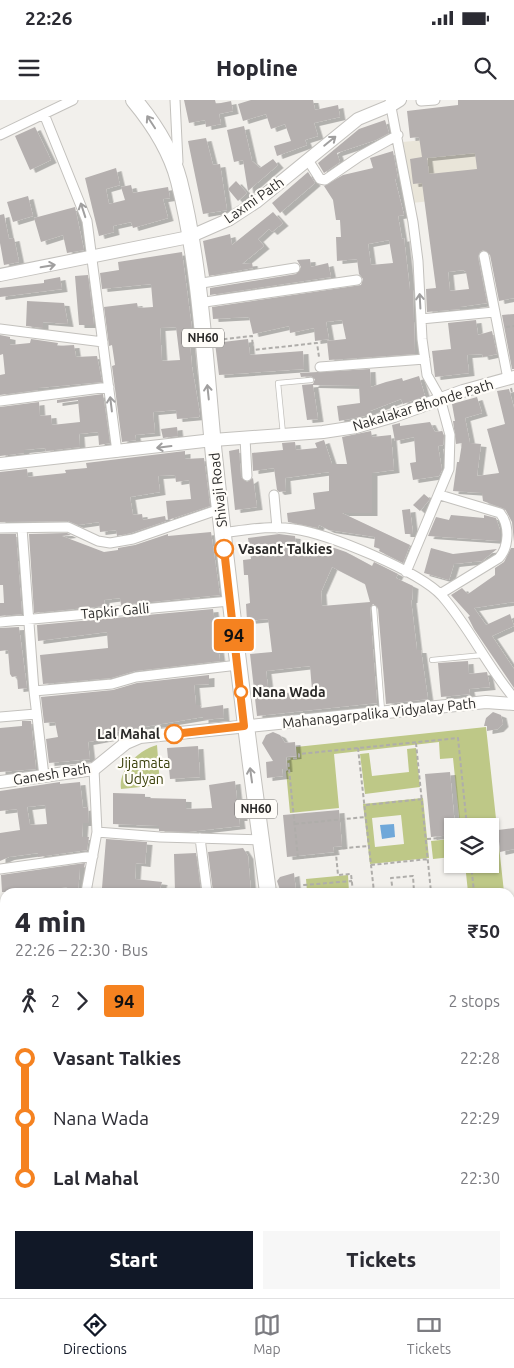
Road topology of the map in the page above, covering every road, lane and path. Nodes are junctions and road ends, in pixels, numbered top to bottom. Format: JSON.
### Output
{"nodes":[{"id":1,"x":73,"y":100,"type":"edge"},
{"id":2,"x":134,"y":100,"type":"edge"},
{"id":3,"x":175,"y":100,"type":"edge"},
{"id":4,"x":434,"y":100,"type":"edge"},
{"id":5,"x":421,"y":101,"type":"dead end"},
{"id":6,"x":394,"y":102,"type":"edge"},
{"id":7,"x":44,"y":114,"type":"junction"},
{"id":8,"x":0,"y":135,"type":"edge"},
{"id":9,"x":398,"y":135,"type":"junction"},
{"id":10,"x":308,"y":160,"type":"junction"},
{"id":11,"x":179,"y":180,"type":"junction"},
{"id":12,"x":189,"y":237,"type":"junction"},
{"id":13,"x":484,"y":256,"type":"dead end"},
{"id":14,"x":92,"y":258,"type":"junction"},
{"id":15,"x":294,"y":268,"type":"dead end"},
{"id":16,"x":0,"y":275,"type":"edge"},
{"id":17,"x":358,"y":280,"type":"dead end"},
{"id":18,"x":196,"y":284,"type":"junction"},
{"id":19,"x":198,"y":303,"type":"junction"},
{"id":20,"x":494,"y":312,"type":"junction"},
{"id":21,"x":421,"y":319,"type":"junction"},
{"id":22,"x":0,"y":330,"type":"edge"},
{"id":23,"x":103,"y":342,"type":"junction"},
{"id":24,"x":203,"y":342,"type":"junction"},
{"id":25,"x":425,"y":359,"type":"junction"},
{"id":26,"x":320,"y":367,"type":"joint"},
{"id":27,"x":511,"y":378,"type":"edge"},
{"id":28,"x":312,"y":380,"type":"dead end"},
{"id":29,"x":109,"y":387,"type":"junction"},
{"id":30,"x":440,"y":398,"type":"junction"},
{"id":31,"x":0,"y":401,"type":"edge"},
{"id":32,"x":283,"y":436,"type":"junction"},
{"id":33,"x":245,"y":438,"type":"junction"},
{"id":34,"x":213,"y":440,"type":"junction"},
{"id":35,"x":117,"y":452,"type":"junction"},
{"id":36,"x":0,"y":464,"type":"edge"},
{"id":37,"x":247,"y":476,"type":"dead end"},
{"id":38,"x":274,"y":495,"type":"dead end"},
{"id":39,"x":440,"y":495,"type":"junction"},
{"id":40,"x":220,"y":509,"type":"junction"},
{"id":41,"x":0,"y":528,"type":"edge"},
{"id":42,"x":22,"y":528,"type":"junction"},
{"id":43,"x":277,"y":528,"type":"junction"},
{"id":44,"x":222,"y":533,"type":"junction"},
{"id":45,"x":406,"y":572,"type":"junction"},
{"id":46,"x":440,"y":594,"type":"junction"},
{"id":47,"x":230,"y":601,"type":"junction"},
{"id":48,"x":374,"y":608,"type":"dead end"},
{"id":49,"x":28,"y":618,"type":"junction"},
{"id":50,"x":0,"y":622,"type":"edge"},
{"id":51,"x":484,"y":655,"type":"junction"},
{"id":52,"x":432,"y":660,"type":"dead end"},
{"id":53,"x":238,"y":665,"type":"junction"},
{"id":54,"x":34,"y":691,"type":"junction"},
{"id":55,"x":514,"y":698,"type":"edge"},
{"id":56,"x":514,"y":704,"type":"edge"},
{"id":57,"x":382,"y":712,"type":"junction"},
{"id":58,"x":36,"y":714,"type":"junction"},
{"id":59,"x":0,"y":717,"type":"edge"},
{"id":60,"x":244,"y":726,"type":"junction"},
{"id":61,"x":416,"y":742,"type":"junction"},
{"id":62,"x":358,"y":748,"type":"junction"},
{"id":63,"x":94,"y":769,"type":"junction"},
{"id":64,"x":44,"y":776,"type":"junction"},
{"id":65,"x":0,"y":782,"type":"edge"},
{"id":66,"x":423,"y":799,"type":"junction"},
{"id":67,"x":364,"y":806,"type":"junction"},
{"id":68,"x":365,"y":817,"type":"junction"},
{"id":69,"x":466,"y":818,"type":"edge"},
{"id":70,"x":295,"y":824,"type":"junction"},
{"id":71,"x":97,"y":832,"type":"junction"},
{"id":72,"x":444,"y":837,"type":"edge"},
{"id":73,"x":200,"y":838,"type":"junction"},
{"id":74,"x":427,"y":839,"type":"junction"},
{"id":75,"x":261,"y":840,"type":"junction"},
{"id":76,"x":368,"y":846,"type":"junction"},
{"id":77,"x":336,"y":854,"type":"junction"},
{"id":78,"x":92,"y":856,"type":"junction"},
{"id":79,"x":428,"y":859,"type":"junction"},
{"id":80,"x":371,"y":865,"type":"junction"},
{"id":81,"x":0,"y":869,"type":"edge"},
{"id":82,"x":472,"y":873,"type":"edge"},
{"id":83,"x":352,"y":881,"type":"junction"},
{"id":84,"x":87,"y":888,"type":"edge"},
{"id":85,"x":206,"y":888,"type":"edge"},
{"id":86,"x":267,"y":888,"type":"edge"},
{"id":87,"x":304,"y":888,"type":"edge"},
{"id":88,"x":353,"y":888,"type":"edge"},
{"id":89,"x":374,"y":888,"type":"edge"},
{"id":90,"x":392,"y":888,"type":"edge"},
{"id":91,"x":414,"y":888,"type":"edge"},
{"id":92,"x":432,"y":888,"type":"edge"},
{"id":93,"x":474,"y":888,"type":"edge"}],
"edges":[{"from":1,"to":7,"type":"street"},
{"from":11,"to":2,"type":"highway","name":"Shivaji Road","number":"NH60","one_way":true},
{"from":3,"to":11,"type":"street"},
{"from":4,"to":5,"type":"street"},
{"from":6,"to":9,"type":"street"},
{"from":10,"to":6,"type":"street","name":"Laxmi Path","one_way":true},
{"from":7,"to":8,"type":"street"},
{"from":14,"to":7,"type":"street","one_way":true},
{"from":9,"to":10,"type":"street"},
{"from":21,"to":9,"type":"street","one_way":true},
{"from":10,"to":12,"type":"street","name":"Laxmi Path"},
{"from":11,"to":12,"type":"highway","name":"Shivaji Road","number":"NH60"},
{"from":12,"to":14,"type":"street","name":"Laxmi Path"},
{"from":12,"to":18,"type":"highway","name":"Shivaji Road","number":"NH60"},
{"from":13,"to":20,"type":"street"},
{"from":16,"to":14,"type":"street","name":"Laxmi Path","one_way":true},
{"from":14,"to":23,"type":"street"},
{"from":15,"to":18,"type":"street"},
{"from":17,"to":19,"type":"street"},
{"from":18,"to":19,"type":"highway","name":"Shivaji Road","number":"NH60"},
{"from":19,"to":24,"type":"highway","name":"Shivaji Road","number":"NH60"},
{"from":20,"to":21,"type":"street"},
{"from":20,"to":27,"type":"street"},
{"from":21,"to":25,"type":"street"},
{"from":22,"to":23,"type":"street"},
{"from":23,"to":29,"type":"street"},
{"from":24,"to":26,"type":"path"},
{"from":34,"to":24,"type":"highway","name":"Shivaji Road","number":"NH60","one_way":true},
{"from":25,"to":26,"type":"street"},
{"from":25,"to":30,"type":"street"},
{"from":27,"to":30,"type":"street","name":"Nakalakar Bhonde Path"},
{"from":28,"to":32,"type":"lane"},
{"from":29,"to":31,"type":"street"},
{"from":35,"to":29,"type":"street","one_way":true},
{"from":30,"to":32,"type":"street","name":"Nakalakar Bhonde Path"},
{"from":30,"to":39,"type":"street"},
{"from":32,"to":33,"type":"street","name":"Nakalakar Bhonde Path"},
{"from":33,"to":34,"type":"street","name":"Nakalakar Bhonde Path"},
{"from":33,"to":37,"type":"street"},
{"from":34,"to":35,"type":"street","name":"Nakalakar Bhonde Path","one_way":true},
{"from":34,"to":40,"type":"highway","name":"Shivaji Road","number":"NH60"},
{"from":35,"to":36,"type":"street","name":"Nakalakar Bhonde Path"},
{"from":38,"to":43,"type":"street"},
{"from":39,"to":45,"type":"street"},
{"from":39,"to":46,"type":"street"},
{"from":40,"to":42,"type":"street"},
{"from":40,"to":44,"type":"highway","name":"Shivaji Road","number":"NH60"},
{"from":41,"to":42,"type":"street"},
{"from":42,"to":49,"type":"street"},
{"from":43,"to":44,"type":"street"},
{"from":43,"to":45,"type":"street"},
{"from":44,"to":47,"type":"highway","name":"Shivaji Road","number":"NH60"},
{"from":45,"to":46,"type":"street"},
{"from":46,"to":51,"type":"street"},
{"from":47,"to":49,"type":"street","name":"Tapkir Galli"},
{"from":47,"to":53,"type":"highway","name":"Shivaji Road","number":"NH60"},
{"from":48,"to":57,"type":"lane"},
{"from":49,"to":50,"type":"street","name":"Tapkir Galli"},
{"from":49,"to":54,"type":"street"},
{"from":51,"to":52,"type":"lane"},
{"from":51,"to":55,"type":"street"},
{"from":53,"to":54,"type":"street"},
{"from":53,"to":60,"type":"highway","name":"Shivaji Road","number":"NH60"},
{"from":54,"to":58,"type":"street"},
{"from":56,"to":57,"type":"street","name":"Mahanagarpalika Vidyalay Path"},
{"from":57,"to":60,"type":"street","name":"Mahanagarpalika Vidyalay Path"},
{"from":58,"to":59,"type":"street"},
{"from":58,"to":64,"type":"street"},
{"from":60,"to":63,"type":"street","name":"Ganesh Path"},
{"from":75,"to":60,"type":"highway","name":"Shivaji Road","number":"NH60","one_way":true},
{"from":61,"to":62,"type":"path"},
{"from":61,"to":66,"type":"path"},
{"from":61,"to":69,"type":"path"},
{"from":62,"to":67,"type":"path"},
{"from":62,"to":70,"type":"path"},
{"from":63,"to":64,"type":"street","name":"Ganesh Path"},
{"from":63,"to":71,"type":"street"},
{"from":64,"to":65,"type":"street","name":"Ganesh Path"},
{"from":66,"to":67,"type":"path"},
{"from":66,"to":74,"type":"path"},
{"from":67,"to":68,"type":"path"},
{"from":68,"to":70,"type":"path"},
{"from":68,"to":76,"type":"path"},
{"from":70,"to":77,"type":"path"},
{"from":71,"to":73,"type":"street"},
{"from":71,"to":78,"type":"street"},
{"from":72,"to":74,"type":"path"},
{"from":73,"to":75,"type":"street"},
{"from":73,"to":85,"type":"street"},
{"from":74,"to":79,"type":"path"},
{"from":75,"to":86,"type":"highway","name":"Shivaji Road","number":"NH60"},
{"from":76,"to":77,"type":"path"},
{"from":76,"to":80,"type":"path"},
{"from":77,"to":83,"type":"path"},
{"from":78,"to":81,"type":"street"},
{"from":78,"to":84,"type":"street"},
{"from":79,"to":80,"type":"path"},
{"from":79,"to":92,"type":"path"},
{"from":80,"to":89,"type":"path"},
{"from":82,"to":93,"type":"path"},
{"from":83,"to":87,"type":"path"},
{"from":83,"to":88,"type":"path"},
{"from":90,"to":91,"type":"path"}]}
